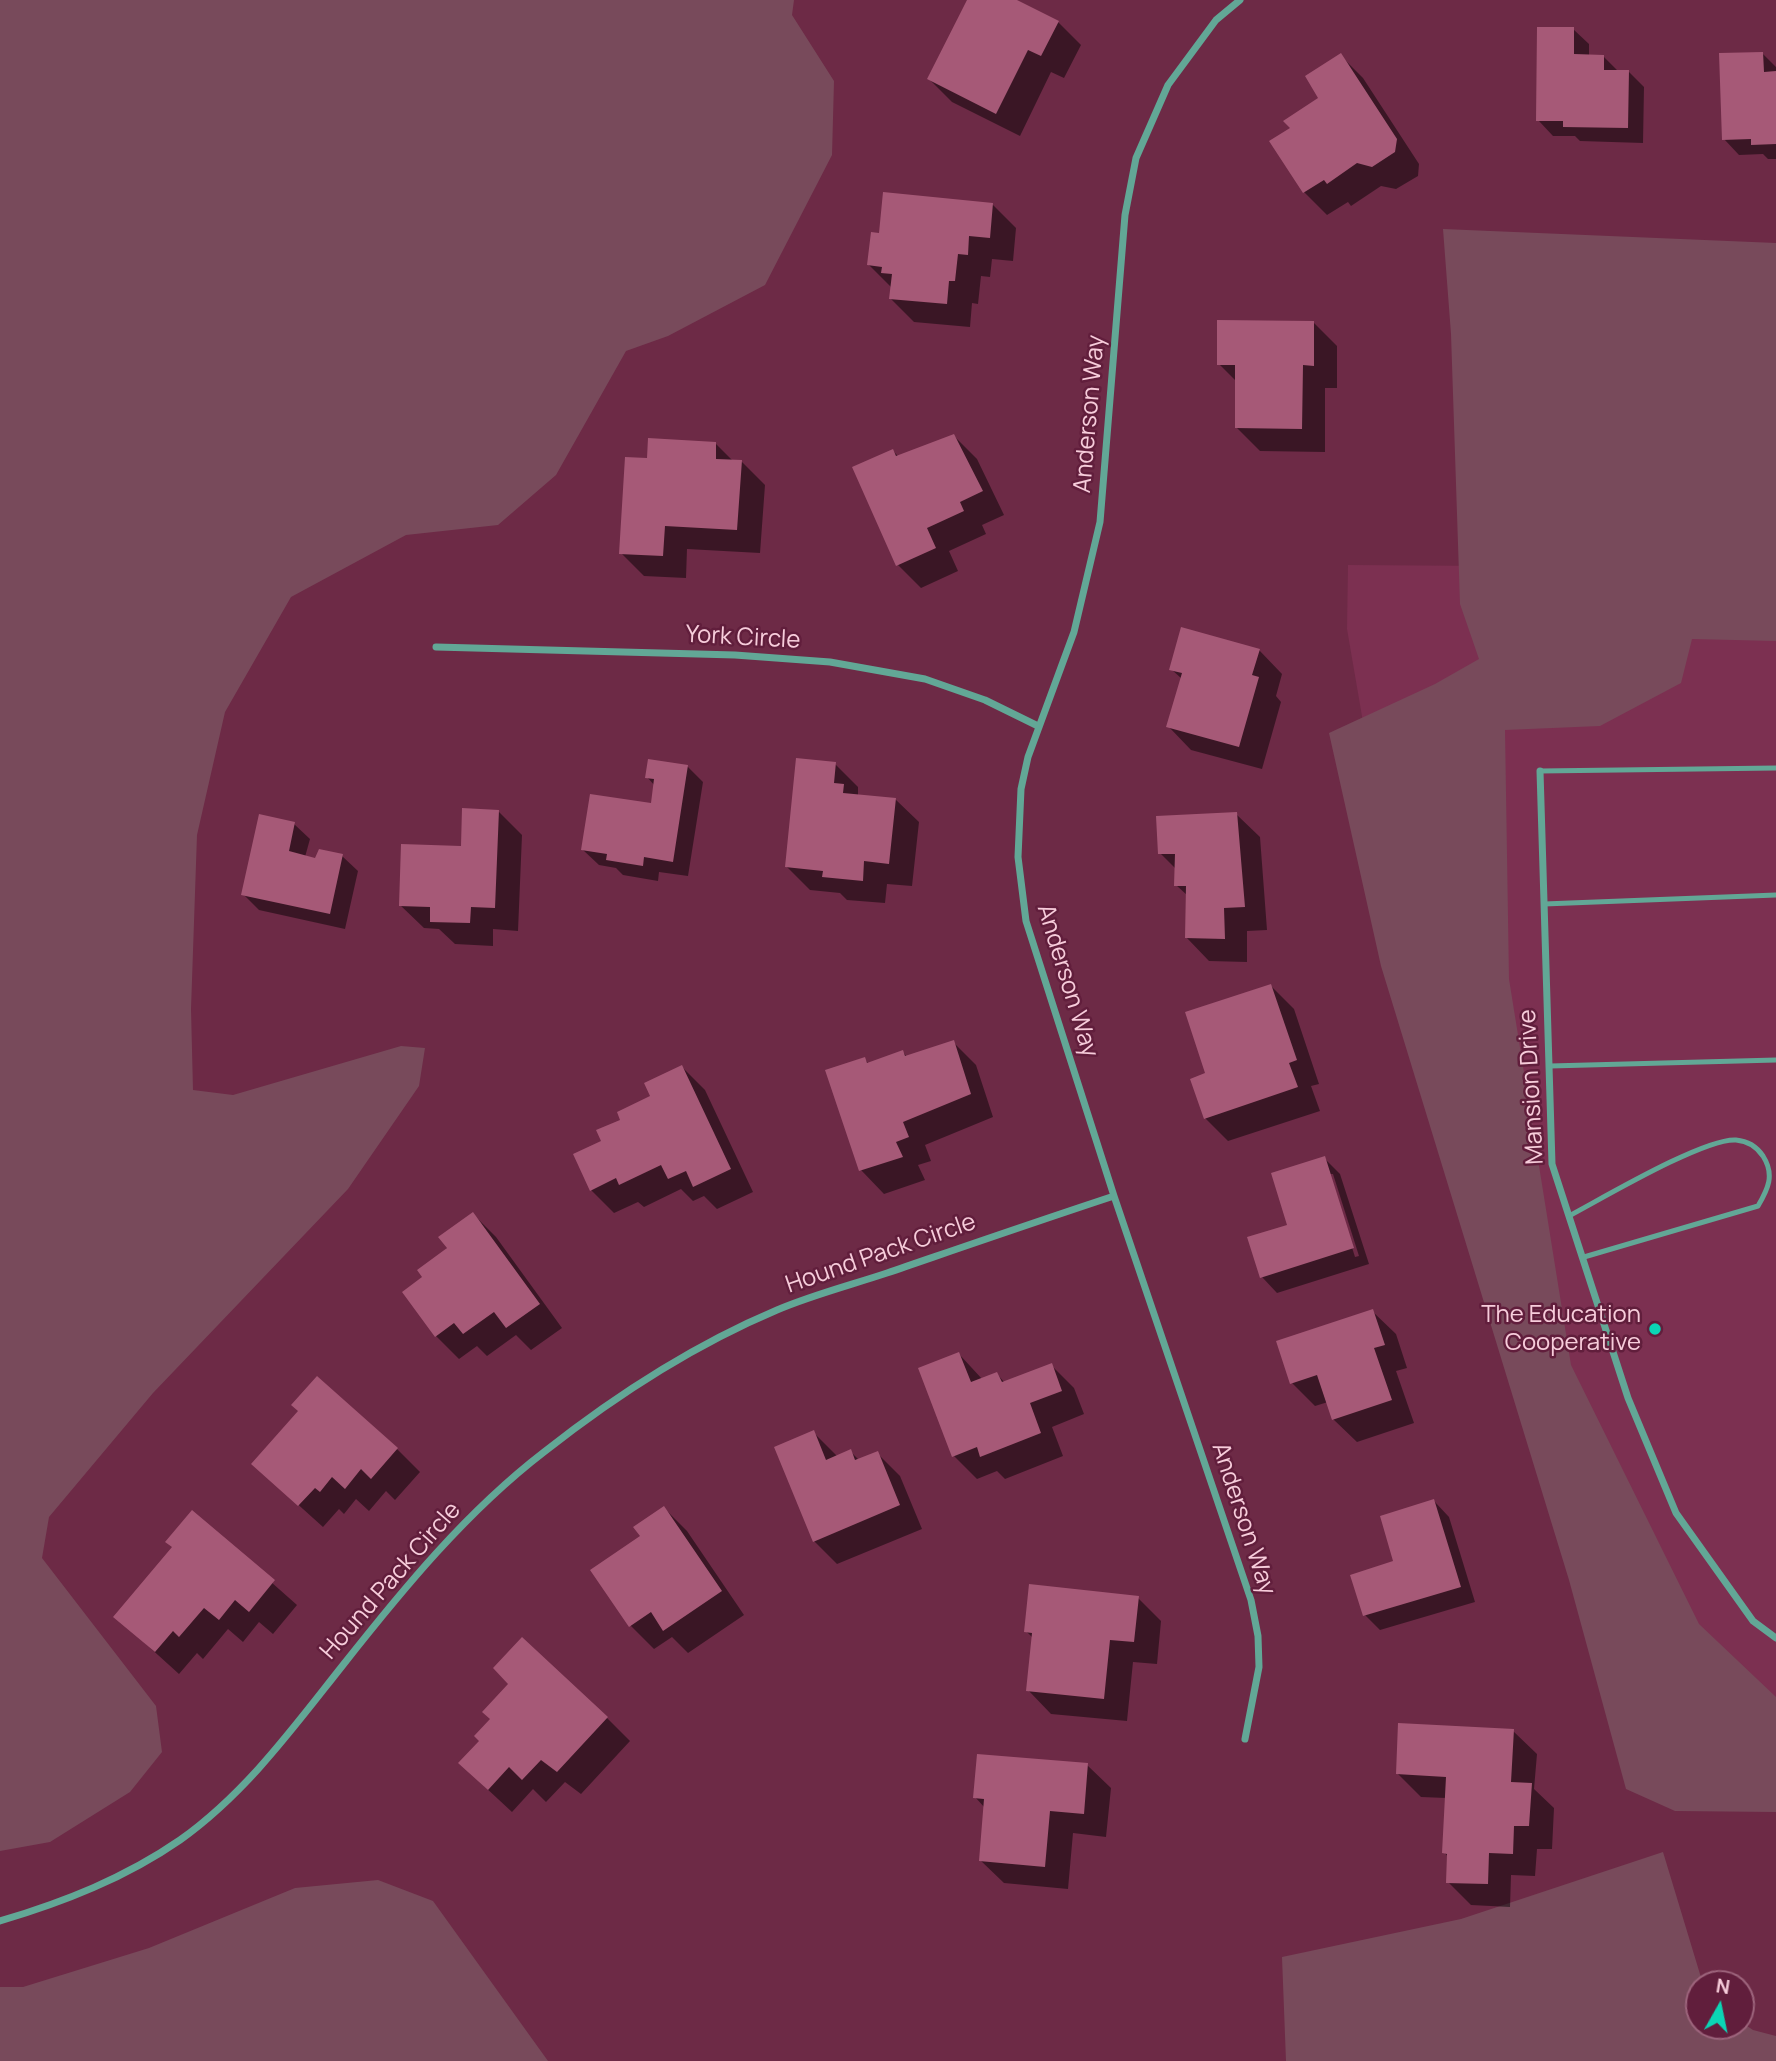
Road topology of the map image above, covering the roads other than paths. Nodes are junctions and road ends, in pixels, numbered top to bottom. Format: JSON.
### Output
{"nodes":[{"id":1,"x":1240,"y":0,"type":"edge"},
{"id":2,"x":436,"y":647,"type":"dead end"},
{"id":3,"x":1038,"y":726,"type":"junction"},
{"id":4,"x":1776,"y":768,"type":"edge"},
{"id":5,"x":1540,"y":771,"type":"joint"},
{"id":6,"x":1776,"y":895,"type":"edge"},
{"id":7,"x":1544,"y":904,"type":"junction"},
{"id":8,"x":1776,"y":1060,"type":"edge"},
{"id":9,"x":1550,"y":1066,"type":"junction"},
{"id":10,"x":1114,"y":1196,"type":"junction"},
{"id":11,"x":1569,"y":1216,"type":"junction"},
{"id":12,"x":1584,"y":1257,"type":"junction"},
{"id":13,"x":1776,"y":1638,"type":"edge"},
{"id":14,"x":1245,"y":1739,"type":"dead end"},
{"id":15,"x":0,"y":1921,"type":"edge"}],
"edges":[{"from":1,"to":3,"type":"street","name":"Anderson Way"},
{"from":2,"to":3,"type":"street","name":"York Circle"},
{"from":3,"to":10,"type":"street","name":"Anderson Way"},
{"from":4,"to":5,"type":"lane"},
{"from":5,"to":7,"type":"street","name":"Mansion Drive"},
{"from":6,"to":7,"type":"lane"},
{"from":7,"to":9,"type":"street","name":"Mansion Drive"},
{"from":8,"to":9,"type":"lane"},
{"from":9,"to":11,"type":"street","name":"Mansion Drive"},
{"from":10,"to":14,"type":"street","name":"Anderson Way"},
{"from":10,"to":15,"type":"street","name":"Hound Pack Circle"},
{"from":11,"to":12,"type":"street","name":"Mansion Drive"},
{"from":11,"to":12,"type":"lane"},
{"from":12,"to":13,"type":"street","name":"Mansion Drive"}]}
